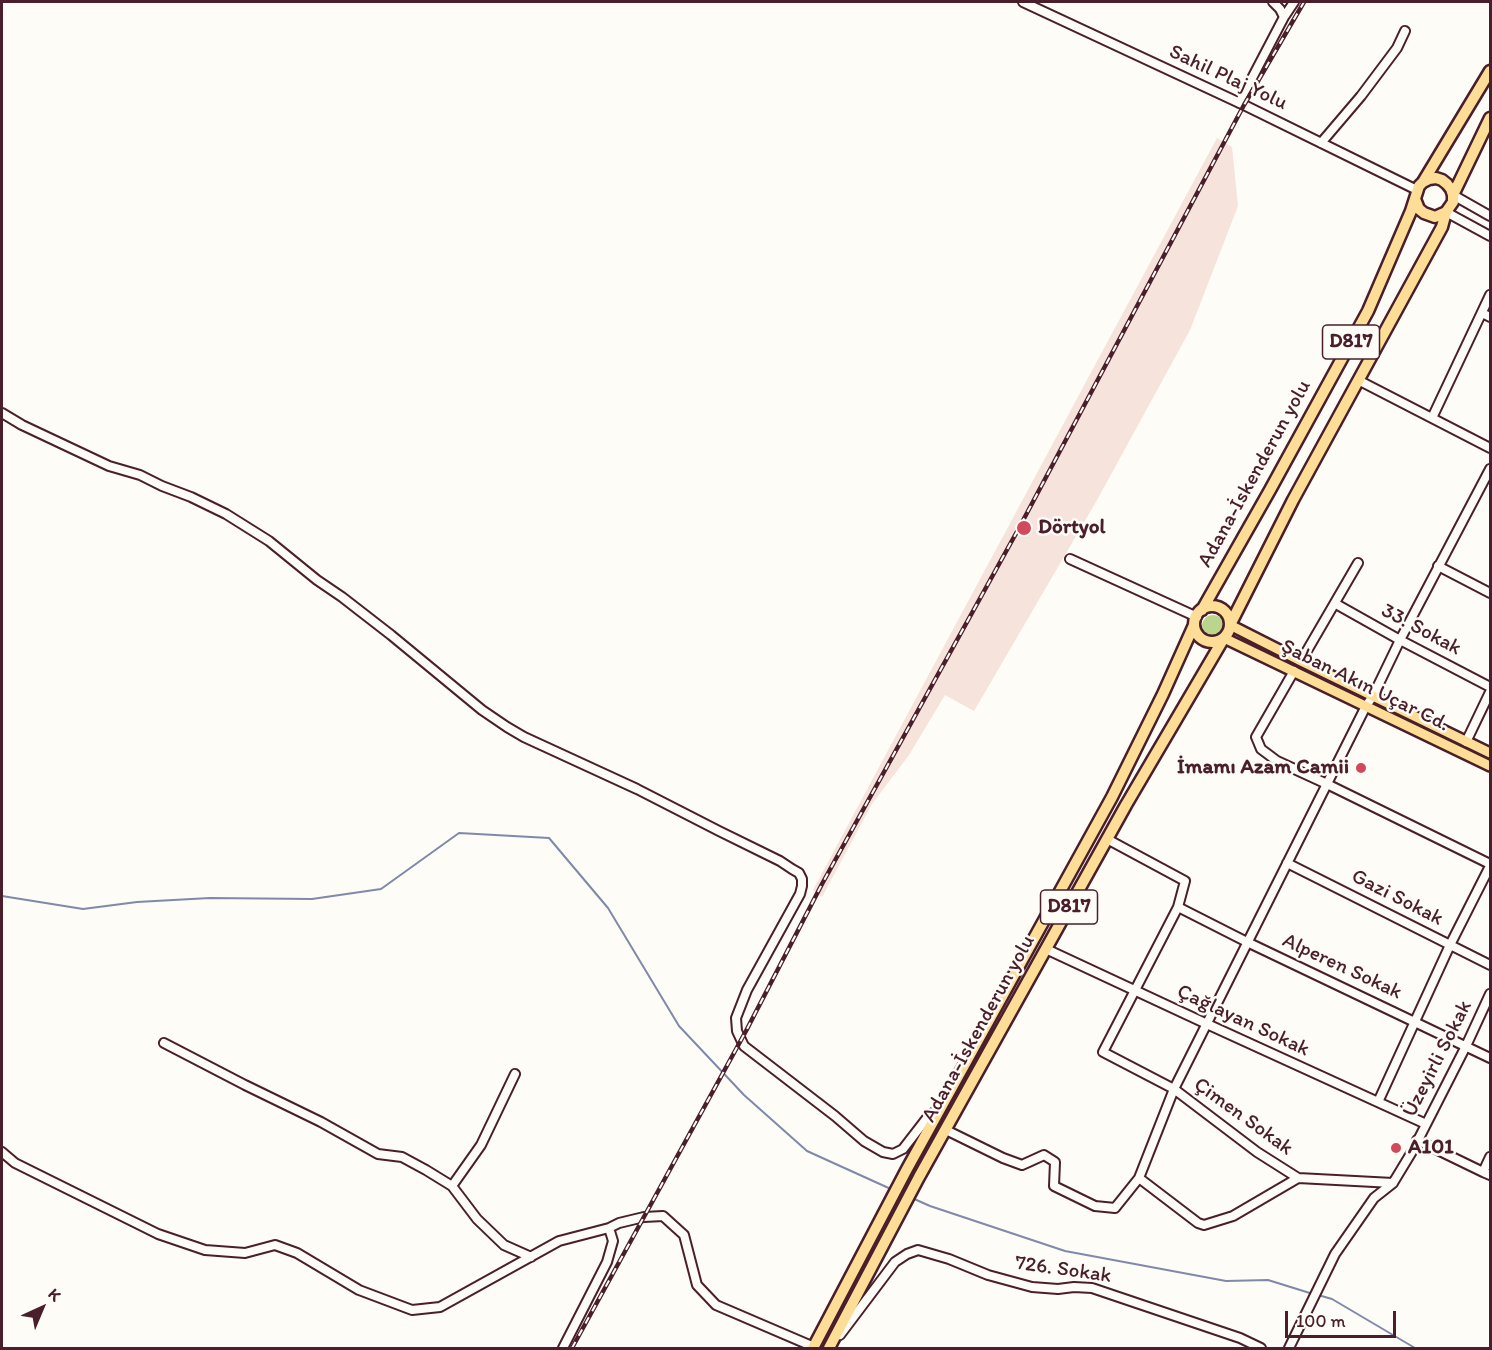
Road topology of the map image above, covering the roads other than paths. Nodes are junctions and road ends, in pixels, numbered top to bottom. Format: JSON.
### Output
{"nodes":[{"id":1,"x":1023,"y":2,"type":"edge"},
{"id":2,"x":1273,"y":2,"type":"edge"},
{"id":3,"x":1294,"y":2,"type":"edge"},
{"id":4,"x":1284,"y":17,"type":"junction"},
{"id":5,"x":1405,"y":31,"type":"dead end"},
{"id":6,"x":1491,"y":71,"type":"edge"},
{"id":7,"x":1239,"y":103,"type":"junction"},
{"id":8,"x":1491,"y":118,"type":"edge"},
{"id":9,"x":1322,"y":143,"type":"junction"},
{"id":10,"x":1418,"y":190,"type":"junction"},
{"id":11,"x":1453,"y":195,"type":"junction"},
{"id":12,"x":1446,"y":212,"type":"junction"},
{"id":13,"x":1491,"y":216,"type":"edge"},
{"id":14,"x":1491,"y":236,"type":"edge"},
{"id":15,"x":1491,"y":295,"type":"edge"},
{"id":16,"x":1482,"y":313,"type":"junction"},
{"id":17,"x":1491,"y":317,"type":"edge"},
{"id":18,"x":1358,"y":380,"type":"junction"},
{"id":19,"x":2,"y":413,"type":"edge"},
{"id":20,"x":1432,"y":418,"type":"junction"},
{"id":21,"x":1491,"y":448,"type":"edge"},
{"id":22,"x":1491,"y":469,"type":"edge"},
{"id":23,"x":1070,"y":559,"type":"dead end"},
{"id":24,"x":1358,"y":563,"type":"dead end"},
{"id":25,"x":1438,"y":566,"type":"junction"},
{"id":26,"x":1491,"y":593,"type":"edge"},
{"id":27,"x":1335,"y":604,"type":"junction"},
{"id":28,"x":1198,"y":617,"type":"junction"},
{"id":29,"x":1230,"y":625,"type":"junction"},
{"id":30,"x":1224,"y":638,"type":"junction"},
{"id":31,"x":1400,"y":640,"type":"junction"},
{"id":32,"x":1301,"y":661,"type":"junction"},
{"id":33,"x":1294,"y":671,"type":"junction"},
{"id":34,"x":1491,"y":687,"type":"edge"},
{"id":35,"x":1491,"y":692,"type":"edge"},
{"id":36,"x":1373,"y":696,"type":"junction"},
{"id":37,"x":1366,"y":706,"type":"junction"},
{"id":38,"x":1466,"y":742,"type":"junction"},
{"id":39,"x":1491,"y":753,"type":"edge"},
{"id":40,"x":1491,"y":766,"type":"edge"},
{"id":41,"x":1327,"y":784,"type":"junction"},
{"id":42,"x":1107,"y":839,"type":"junction"},
{"id":43,"x":1287,"y":863,"type":"junction"},
{"id":44,"x":1491,"y":865,"type":"edge"},
{"id":45,"x":1178,"y":907,"type":"junction"},
{"id":46,"x":1247,"y":942,"type":"junction"},
{"id":47,"x":1450,"y":945,"type":"junction"},
{"id":48,"x":1046,"y":949,"type":"junction"},
{"id":49,"x":1491,"y":965,"type":"edge"},
{"id":50,"x":1134,"y":990,"type":"junction"},
{"id":51,"x":1491,"y":994,"type":"edge"},
{"id":52,"x":1414,"y":1022,"type":"junction"},
{"id":53,"x":1207,"y":1024,"type":"junction"},
{"id":54,"x":164,"y":1043,"type":"dead end"},
{"id":55,"x":1466,"y":1046,"type":"junction"},
{"id":56,"x":1491,"y":1058,"type":"edge"},
{"id":57,"x":515,"y":1074,"type":"dead end"},
{"id":58,"x":1174,"y":1089,"type":"junction"},
{"id":59,"x":1378,"y":1102,"type":"junction"},
{"id":60,"x":942,"y":1105,"type":"junction"},
{"id":61,"x":1426,"y":1124,"type":"junction"},
{"id":62,"x":946,"y":1130,"type":"junction"},
{"id":63,"x":1417,"y":1140,"type":"junction"},
{"id":64,"x":2,"y":1152,"type":"edge"},
{"id":65,"x":1491,"y":1157,"type":"edge"},
{"id":66,"x":1487,"y":1174,"type":"edge"},
{"id":67,"x":1139,"y":1178,"type":"junction"},
{"id":68,"x":1298,"y":1178,"type":"junction"},
{"id":69,"x":1393,"y":1183,"type":"junction"},
{"id":70,"x":452,"y":1186,"type":"junction"},
{"id":71,"x":609,"y":1228,"type":"junction"},
{"id":72,"x":531,"y":1257,"type":"junction"},
{"id":73,"x":1242,"y":1345,"type":"edge"},
{"id":74,"x":563,"y":1348,"type":"edge"},
{"id":75,"x":814,"y":1348,"type":"edge"},
{"id":76,"x":830,"y":1348,"type":"edge"},
{"id":77,"x":1261,"y":1348,"type":"edge"},
{"id":78,"x":1289,"y":1348,"type":"edge"}],
"edges":[{"from":1,"to":7,"type":"street","name":"Sahil Plaj Yolu"},
{"from":2,"to":4,"type":"street"},
{"from":3,"to":4,"type":"street"},
{"from":4,"to":7,"type":"street"},
{"from":5,"to":9,"type":"street"},
{"from":6,"to":10,"type":"highway","name":"Adana-İskenderun yolu","number":"D817"},
{"from":7,"to":9,"type":"street","name":"Sahil Plaj Yolu"},
{"from":8,"to":11,"type":"highway","number":"D817"},
{"from":9,"to":10,"type":"street","name":"Sahil Plaj Yolu"},
{"from":10,"to":11,"type":"highway"},
{"from":10,"to":12,"type":"highway"},
{"from":10,"to":28,"type":"highway","name":"Adana-İskenderun yolu","number":"D817"},
{"from":11,"to":12,"type":"highway","number":"D817"},
{"from":11,"to":13,"type":"street"},
{"from":12,"to":14,"type":"street"},
{"from":12,"to":18,"type":"highway","number":"D817"},
{"from":15,"to":16,"type":"street"},
{"from":16,"to":17,"type":"street"},
{"from":16,"to":20,"type":"street"},
{"from":18,"to":20,"type":"street"},
{"from":18,"to":29,"type":"highway","number":"D817"},
{"from":19,"to":60,"type":"street"},
{"from":20,"to":21,"type":"street"},
{"from":22,"to":25,"type":"street"},
{"from":23,"to":28,"type":"street"},
{"from":24,"to":27,"type":"street"},
{"from":25,"to":26,"type":"street"},
{"from":25,"to":31,"type":"street"},
{"from":27,"to":31,"type":"street","name":"33. Sokak"},
{"from":27,"to":32,"type":"street"},
{"from":28,"to":29,"type":"highway"},
{"from":28,"to":30,"type":"highway"},
{"from":28,"to":60,"type":"highway","number":"D817"},
{"from":29,"to":30,"type":"highway"},
{"from":29,"to":32,"type":"main road"},
{"from":30,"to":33,"type":"main road","name":"Şaban Akın Uçar Cd."},
{"from":30,"to":42,"type":"highway","name":"Adana-İskenderun yolu","number":"D817"},
{"from":31,"to":34,"type":"street","name":"33. Sokak"},
{"from":31,"to":36,"type":"street"},
{"from":32,"to":36,"type":"main road"},
{"from":33,"to":37,"type":"main road","name":"Şaban Akın Uçar Cd."},
{"from":33,"to":41,"type":"street"},
{"from":35,"to":38,"type":"street"},
{"from":36,"to":37,"type":"street"},
{"from":36,"to":38,"type":"main road"},
{"from":37,"to":40,"type":"main road","name":"Şaban Akın Uçar Cd."},
{"from":37,"to":41,"type":"street"},
{"from":38,"to":39,"type":"main road"},
{"from":41,"to":43,"type":"street"},
{"from":41,"to":44,"type":"street"},
{"from":42,"to":45,"type":"street"},
{"from":42,"to":48,"type":"highway","name":"Adana-İskenderun yolu","number":"D817"},
{"from":43,"to":46,"type":"street"},
{"from":43,"to":47,"type":"street","name":"Gazi Sokak"},
{"from":44,"to":47,"type":"street"},
{"from":45,"to":46,"type":"street","name":"Alperen Sokak"},
{"from":45,"to":50,"type":"street"},
{"from":46,"to":52,"type":"street","name":"Alperen Sokak"},
{"from":46,"to":53,"type":"street"},
{"from":47,"to":49,"type":"street","name":"Gazi Sokak"},
{"from":47,"to":52,"type":"street"},
{"from":48,"to":50,"type":"street","name":"Çağlayan Sokak"},
{"from":48,"to":62,"type":"highway","name":"Adana-İskenderun yolu","number":"D817"},
{"from":50,"to":53,"type":"street","name":"Çağlayan Sokak"},
{"from":50,"to":58,"type":"street","name":"Çimen Sokak"},
{"from":51,"to":55,"type":"street","name":"Üzeyirli Sokak"},
{"from":52,"to":55,"type":"street","name":"Alperen Sokak"},
{"from":52,"to":59,"type":"street"},
{"from":53,"to":58,"type":"street"},
{"from":53,"to":59,"type":"street","name":"Çağlayan Sokak"},
{"from":54,"to":70,"type":"street"},
{"from":55,"to":56,"type":"street","name":"Alperen Sokak"},
{"from":55,"to":61,"type":"street","name":"Üzeyirli Sokak"},
{"from":57,"to":70,"type":"street"},
{"from":58,"to":67,"type":"street"},
{"from":58,"to":68,"type":"street","name":"Çimen Sokak"},
{"from":59,"to":61,"type":"street","name":"Çağlayan Sokak"},
{"from":60,"to":75,"type":"highway","number":"D817"},
{"from":61,"to":63,"type":"street","name":"Üzeyirli Sokak"},
{"from":62,"to":67,"type":"street"},
{"from":62,"to":76,"type":"highway","name":"Adana-İskenderun yolu","number":"D817"},
{"from":63,"to":66,"type":"street"},
{"from":63,"to":69,"type":"street"},
{"from":64,"to":72,"type":"street"},
{"from":65,"to":66,"type":"street"},
{"from":67,"to":68,"type":"street"},
{"from":68,"to":69,"type":"street","name":"Çimen Sokak"},
{"from":69,"to":78,"type":"street"},
{"from":70,"to":72,"type":"street"},
{"from":71,"to":72,"type":"street"},
{"from":71,"to":74,"type":"street"},
{"from":71,"to":75,"type":"street"},
{"from":73,"to":76,"type":"street","name":"726. Sokak"},
{"from":73,"to":77,"type":"street","name":"726. Sokak"}]}
